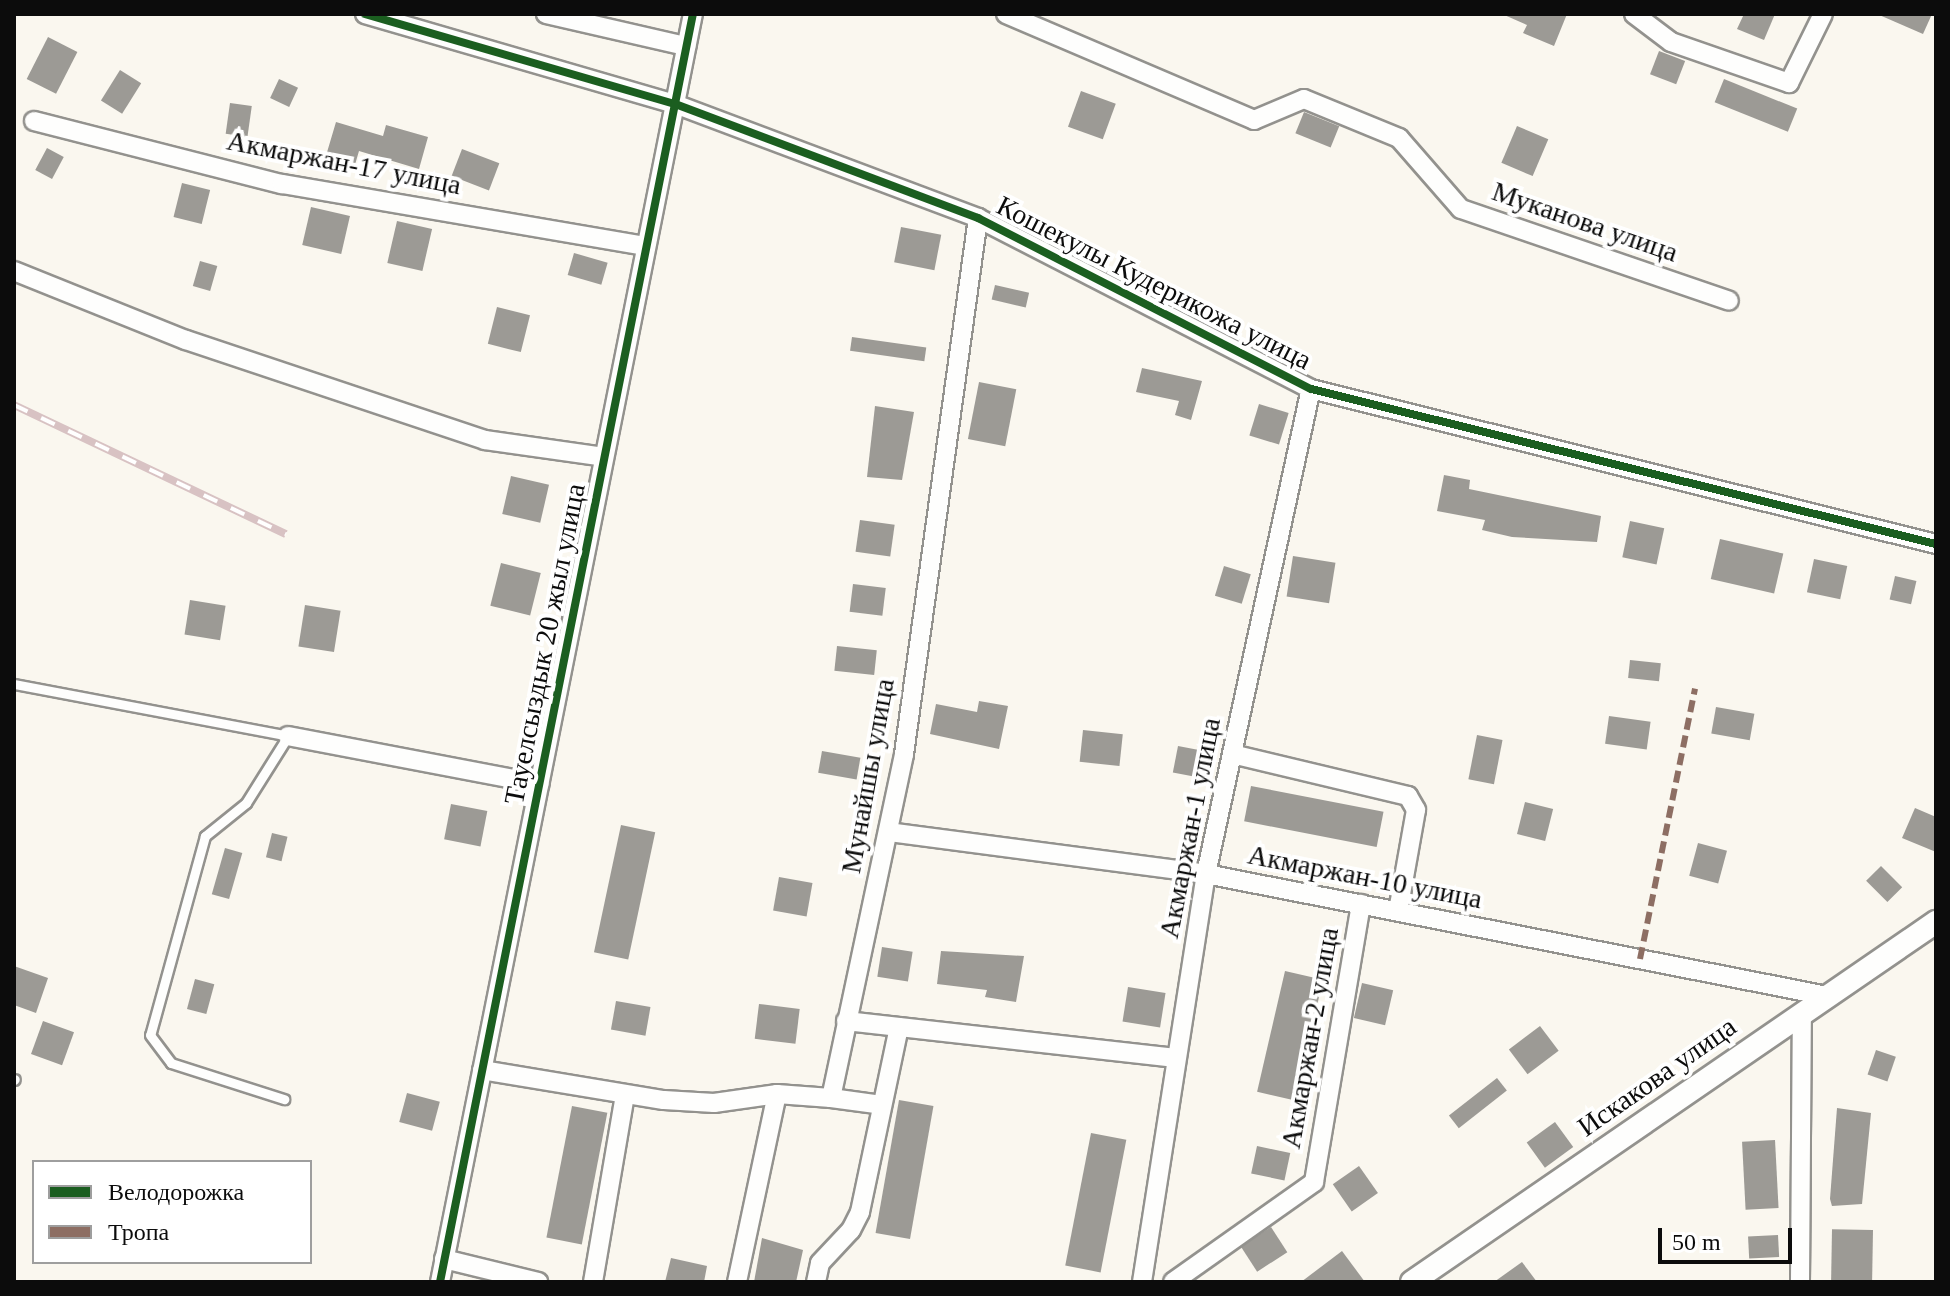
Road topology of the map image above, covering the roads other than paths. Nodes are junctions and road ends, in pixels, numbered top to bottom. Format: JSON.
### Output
{"nodes":[{"id":1,"x":365,"y":14,"type":"edge"},
{"id":2,"x":546,"y":14,"type":"edge"},
{"id":3,"x":693,"y":14,"type":"edge"},
{"id":4,"x":1006,"y":14,"type":"edge"},
{"id":5,"x":1634,"y":14,"type":"edge"},
{"id":6,"x":1823,"y":14,"type":"edge"},
{"id":7,"x":686,"y":46,"type":"junction"},
{"id":8,"x":675,"y":104,"type":"junction"},
{"id":9,"x":34,"y":121,"type":"dead end"},
{"id":10,"x":978,"y":218,"type":"junction"},
{"id":11,"x":646,"y":246,"type":"junction"},
{"id":12,"x":14,"y":271,"type":"edge"},
{"id":13,"x":1729,"y":301,"type":"dead end"},
{"id":14,"x":1311,"y":389,"type":"junction"},
{"id":15,"x":604,"y":457,"type":"junction"},
{"id":16,"x":1936,"y":544,"type":"edge"},
{"id":17,"x":14,"y":684,"type":"edge"},
{"id":18,"x":288,"y":736,"type":"junction"},
{"id":19,"x":1232,"y":754,"type":"junction"},
{"id":20,"x":539,"y":784,"type":"junction"},
{"id":21,"x":889,"y":832,"type":"junction"},
{"id":22,"x":1206,"y":874,"type":"junction"},
{"id":23,"x":1361,"y":904,"type":"junction"},
{"id":24,"x":1398,"y":911,"type":"junction"},
{"id":25,"x":1936,"y":922,"type":"edge"},
{"id":26,"x":1827,"y":996,"type":"junction"},
{"id":27,"x":1802,"y":1013,"type":"junction"},
{"id":28,"x":846,"y":1021,"type":"junction"},
{"id":29,"x":899,"y":1027,"type":"junction"},
{"id":30,"x":1176,"y":1058,"type":"junction"},
{"id":31,"x":482,"y":1070,"type":"junction"},
{"id":32,"x":777,"y":1094,"type":"junction"},
{"id":33,"x":625,"y":1095,"type":"junction"},
{"id":34,"x":831,"y":1098,"type":"junction"},
{"id":35,"x":284,"y":1099,"type":"dead end"},
{"id":36,"x":882,"y":1105,"type":"junction"},
{"id":37,"x":444,"y":1259,"type":"junction"},
{"id":38,"x":440,"y":1282,"type":"edge"},
{"id":39,"x":538,"y":1282,"type":"edge"},
{"id":40,"x":593,"y":1282,"type":"edge"},
{"id":41,"x":737,"y":1282,"type":"edge"},
{"id":42,"x":816,"y":1282,"type":"edge"},
{"id":43,"x":1142,"y":1282,"type":"edge"},
{"id":44,"x":1173,"y":1282,"type":"edge"},
{"id":45,"x":1412,"y":1282,"type":"edge"},
{"id":46,"x":1800,"y":1282,"type":"edge"}],
"edges":[{"from":1,"to":8,"type":"street","name":"Кошекулы Кудерикожа улица"},
{"from":2,"to":7,"type":"street"},
{"from":3,"to":7,"type":"street","name":"Тауелсыздык 20 жыл улица"},
{"from":4,"to":13,"type":"street","name":"Муканова улица"},
{"from":5,"to":6,"type":"street"},
{"from":7,"to":8,"type":"street","name":"Тауелсыздык 20 жыл улица"},
{"from":8,"to":10,"type":"street","name":"Кошекулы Кудерикожа улица"},
{"from":8,"to":11,"type":"street","name":"Тауелсыздык 20 жыл улица"},
{"from":9,"to":11,"type":"street","name":"Акмаржан-17 улица"},
{"from":10,"to":14,"type":"street","name":"Кошекулы Кудерикожа улица"},
{"from":10,"to":21,"type":"street","name":"Мунайшы улица"},
{"from":11,"to":15,"type":"street","name":"Тауелсыздык 20 жыл улица"},
{"from":12,"to":15,"type":"street"},
{"from":14,"to":16,"type":"street","name":"Кошекулы Кудерикожа улица"},
{"from":14,"to":19,"type":"street","name":"Акмаржан-1 улица"},
{"from":15,"to":20,"type":"street","name":"Тауелсыздык 20 жыл улица"},
{"from":17,"to":18,"type":"lane"},
{"from":18,"to":20,"type":"street"},
{"from":18,"to":35,"type":"lane"},
{"from":19,"to":22,"type":"street","name":"Акмаржан-1 улица"},
{"from":19,"to":24,"type":"street"},
{"from":20,"to":31,"type":"street","name":"Тауелсыздык 20 жыл улица"},
{"from":21,"to":22,"type":"street","name":"Акмаржан-10 улица"},
{"from":21,"to":28,"type":"street","name":"Мунайшы улица"},
{"from":22,"to":23,"type":"street","name":"Акмаржан-10 улица"},
{"from":22,"to":30,"type":"street","name":"Акмаржан-1 улица"},
{"from":23,"to":24,"type":"street","name":"Акмаржан-10 улица"},
{"from":23,"to":44,"type":"street","name":"Акмаржан-2 улица"},
{"from":24,"to":26,"type":"street","name":"Акмаржан-10 улица"},
{"from":25,"to":26,"type":"street","name":"Искакова улица"},
{"from":26,"to":27,"type":"street","name":"Искакова улица"},
{"from":27,"to":45,"type":"street","name":"Искакова улица"},
{"from":27,"to":46,"type":"street"},
{"from":28,"to":29,"type":"street"},
{"from":28,"to":34,"type":"street","name":"Мунайшы улица"},
{"from":29,"to":30,"type":"street"},
{"from":29,"to":36,"type":"street"},
{"from":30,"to":43,"type":"street","name":"Акмаржан-1 улица"},
{"from":31,"to":33,"type":"street"},
{"from":31,"to":37,"type":"street","name":"Тауелсыздык 20 жыл улица"},
{"from":32,"to":33,"type":"street"},
{"from":32,"to":34,"type":"street"},
{"from":32,"to":41,"type":"street"},
{"from":33,"to":40,"type":"street"},
{"from":34,"to":36,"type":"street"},
{"from":36,"to":42,"type":"street"},
{"from":37,"to":38,"type":"street","name":"Тауелсыздык 20 жыл улица"},
{"from":37,"to":39,"type":"street"}]}
